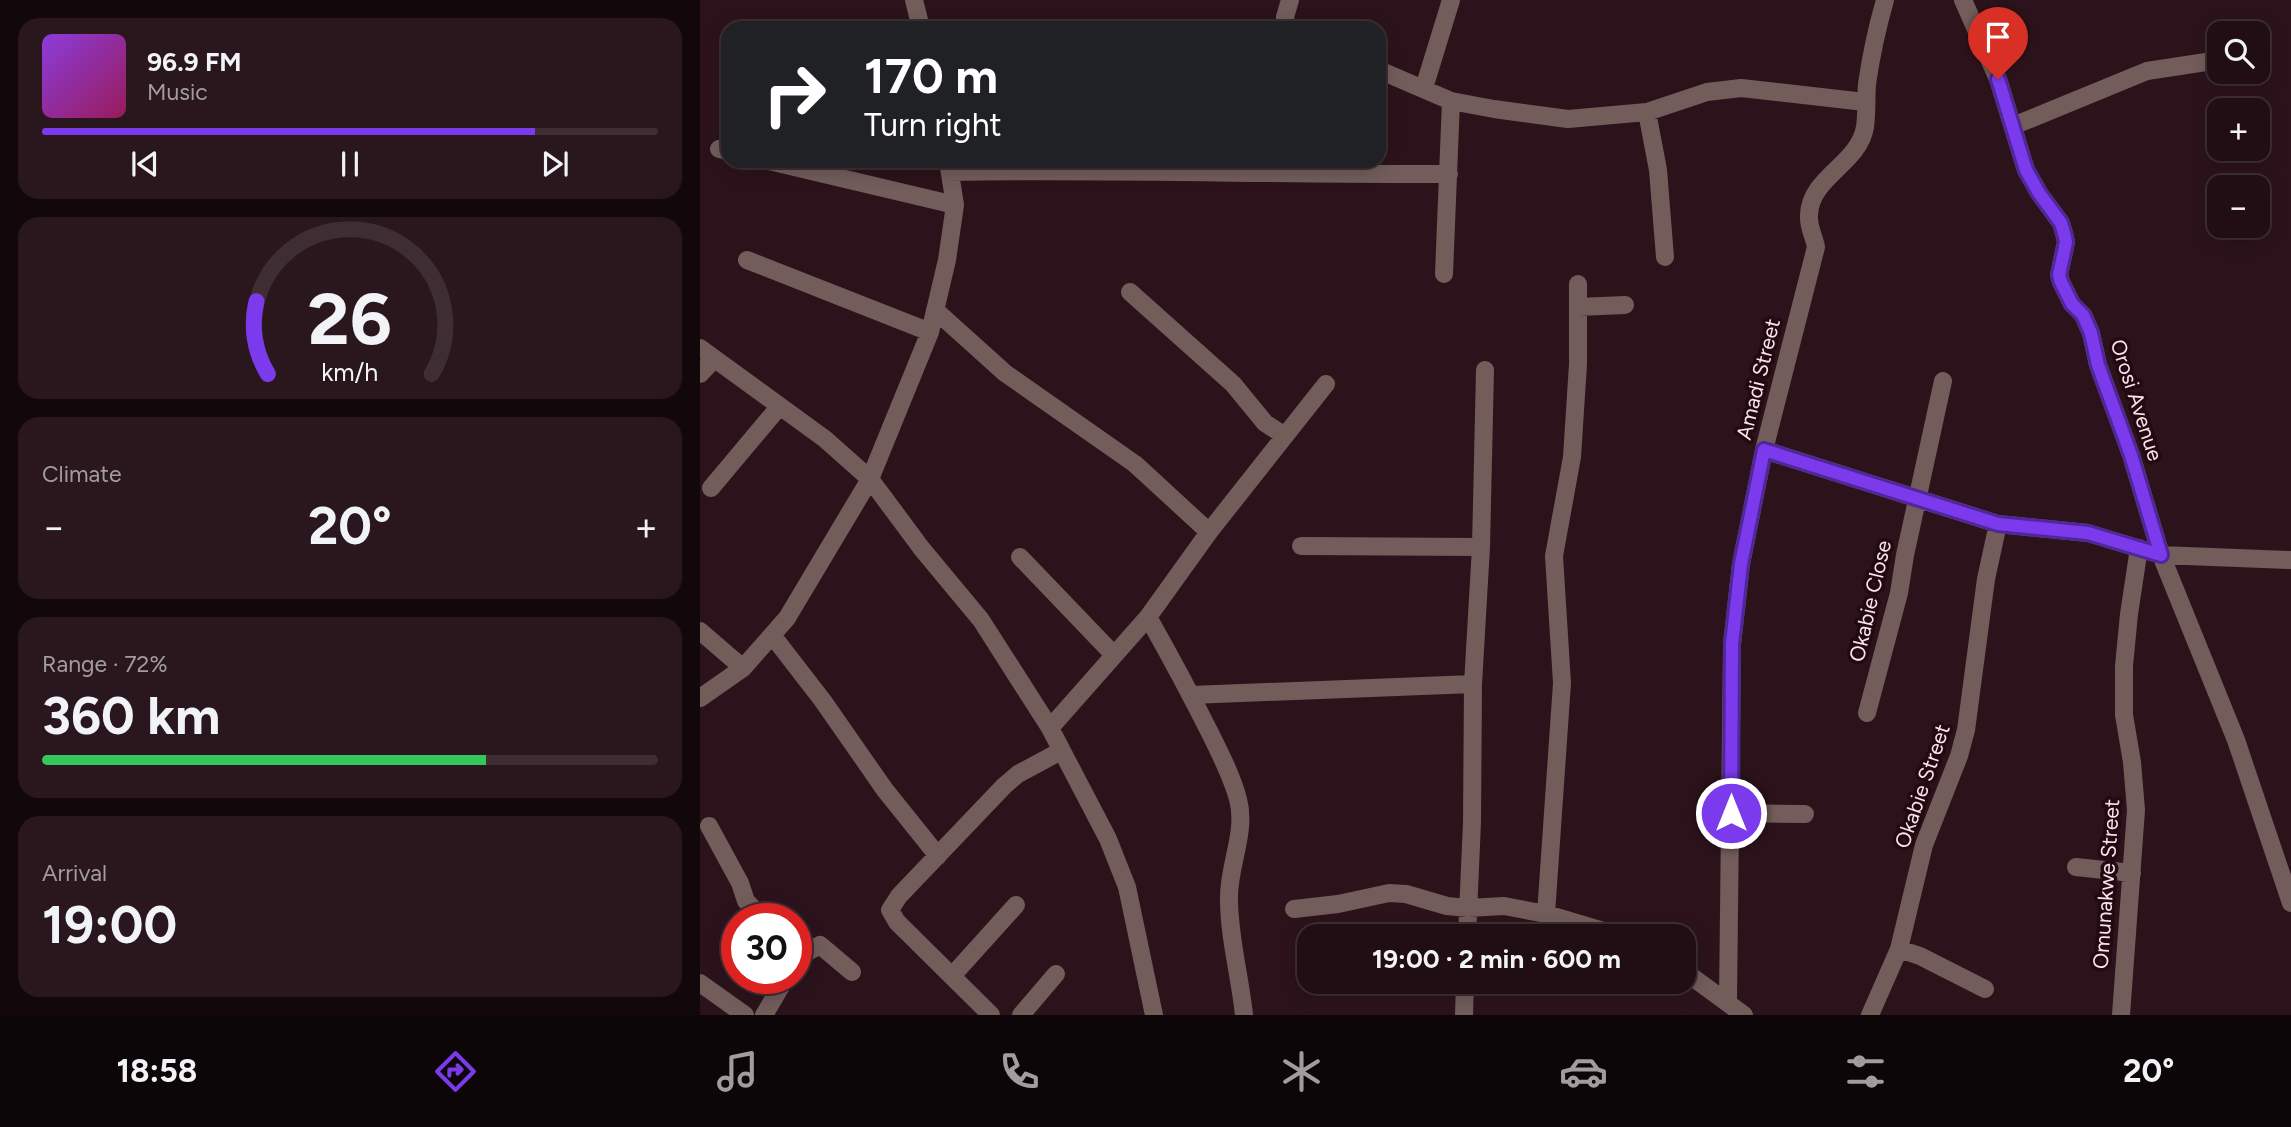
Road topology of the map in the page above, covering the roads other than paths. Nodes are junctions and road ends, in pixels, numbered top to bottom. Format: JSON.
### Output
{"nodes":[{"id":1,"x":914,"y":0,"type":"edge"},
{"id":2,"x":1290,"y":0,"type":"edge"},
{"id":3,"x":1451,"y":0,"type":"edge"},
{"id":4,"x":1885,"y":0,"type":"edge"},
{"id":5,"x":1963,"y":0,"type":"edge"},
{"id":6,"x":920,"y":21,"type":"edge"},
{"id":7,"x":1285,"y":21,"type":"edge"},
{"id":8,"x":2207,"y":62,"type":"edge"},
{"id":9,"x":1386,"y":73,"type":"edge"},
{"id":10,"x":1424,"y":88,"type":"junction"},
{"id":11,"x":1451,"y":101,"type":"junction"},
{"id":12,"x":1865,"y":103,"type":"junction"},
{"id":13,"x":1647,"y":112,"type":"junction"},
{"id":14,"x":2013,"y":126,"type":"junction"},
{"id":15,"x":799,"y":168,"type":"edge"},
{"id":16,"x":949,"y":168,"type":"edge"},
{"id":17,"x":1037,"y":168,"type":"edge"},
{"id":18,"x":1162,"y":168,"type":"edge"},
{"id":19,"x":1272,"y":168,"type":"edge"},
{"id":20,"x":1449,"y":174,"type":"junction"},
{"id":21,"x":955,"y":205,"type":"junction"},
{"id":22,"x":1665,"y":257,"type":"dead end"},
{"id":23,"x":747,"y":260,"type":"dead end"},
{"id":24,"x":1444,"y":274,"type":"dead end"},
{"id":25,"x":1578,"y":284,"type":"dead end"},
{"id":26,"x":1130,"y":292,"type":"dead end"},
{"id":27,"x":1625,"y":304,"type":"dead end"},
{"id":28,"x":1578,"y":307,"type":"junction"},
{"id":29,"x":935,"y":310,"type":"junction"},
{"id":30,"x":930,"y":332,"type":"junction"},
{"id":31,"x":707,"y":353,"type":"edge"},
{"id":32,"x":1485,"y":370,"type":"dead end"},
{"id":33,"x":700,"y":374,"type":"edge"},
{"id":34,"x":1943,"y":381,"type":"dead end"},
{"id":35,"x":1326,"y":384,"type":"dead end"},
{"id":36,"x":779,"y":407,"type":"junction"},
{"id":37,"x":1285,"y":436,"type":"junction"},
{"id":38,"x":1764,"y":450,"type":"junction"},
{"id":39,"x":870,"y":479,"type":"junction"},
{"id":40,"x":711,"y":488,"type":"dead end"},
{"id":41,"x":1917,"y":500,"type":"junction"},
{"id":42,"x":1998,"y":524,"type":"junction"},
{"id":43,"x":1209,"y":532,"type":"junction"},
{"id":44,"x":1301,"y":546,"type":"dead end"},
{"id":45,"x":1480,"y":547,"type":"junction"},
{"id":46,"x":2139,"y":548,"type":"junction"},
{"id":47,"x":2161,"y":555,"type":"junction"},
{"id":48,"x":1020,"y":557,"type":"dead end"},
{"id":49,"x":2291,"y":559,"type":"edge"},
{"id":50,"x":1148,"y":617,"type":"junction"},
{"id":51,"x":700,"y":631,"type":"edge"},
{"id":52,"x":772,"y":635,"type":"junction"},
{"id":53,"x":1114,"y":655,"type":"junction"},
{"id":54,"x":743,"y":668,"type":"junction"},
{"id":55,"x":1473,"y":684,"type":"junction"},
{"id":56,"x":1191,"y":695,"type":"junction"},
{"id":57,"x":700,"y":698,"type":"edge"},
{"id":58,"x":1867,"y":713,"type":"dead end"},
{"id":59,"x":1050,"y":728,"type":"junction"},
{"id":60,"x":1061,"y":751,"type":"junction"},
{"id":61,"x":1731,"y":813,"type":"junction"},
{"id":62,"x":1805,"y":814,"type":"dead end"},
{"id":63,"x":709,"y":827,"type":"dead end"},
{"id":64,"x":938,"y":856,"type":"junction"},
{"id":65,"x":2076,"y":867,"type":"dead end"},
{"id":66,"x":2132,"y":873,"type":"junction"},
{"id":67,"x":748,"y":903,"type":"edge"},
{"id":68,"x":2291,"y":903,"type":"edge"},
{"id":69,"x":1016,"y":905,"type":"dead end"},
{"id":70,"x":1294,"y":908,"type":"dead end"},
{"id":71,"x":1468,"y":908,"type":"junction"},
{"id":72,"x":1546,"y":914,"type":"junction"},
{"id":73,"x":1467,"y":924,"type":"edge"},
{"id":74,"x":1580,"y":924,"type":"edge"},
{"id":75,"x":812,"y":949,"type":"edge"},
{"id":76,"x":1899,"y":949,"type":"junction"},
{"id":77,"x":852,"y":972,"type":"dead end"},
{"id":78,"x":1056,"y":975,"type":"dead end"},
{"id":79,"x":952,"y":976,"type":"junction"},
{"id":80,"x":1696,"y":979,"type":"edge"},
{"id":81,"x":700,"y":983,"type":"edge"},
{"id":82,"x":1985,"y":989,"type":"dead end"},
{"id":83,"x":776,"y":994,"type":"edge"},
{"id":84,"x":1465,"y":994,"type":"edge"},
{"id":85,"x":1728,"y":1001,"type":"junction"},
{"id":86,"x":726,"y":1009,"type":"edge"},
{"id":87,"x":745,"y":1015,"type":"edge"},
{"id":88,"x":764,"y":1015,"type":"edge"},
{"id":89,"x":991,"y":1015,"type":"edge"},
{"id":90,"x":1021,"y":1015,"type":"edge"},
{"id":91,"x":1154,"y":1015,"type":"edge"},
{"id":92,"x":1244,"y":1015,"type":"edge"},
{"id":93,"x":1464,"y":1015,"type":"edge"},
{"id":94,"x":1744,"y":1015,"type":"edge"},
{"id":95,"x":1870,"y":1015,"type":"edge"},
{"id":96,"x":2121,"y":1015,"type":"edge"}],
"edges":[{"from":1,"to":6,"type":"street"},
{"from":2,"to":7,"type":"street"},
{"from":3,"to":10,"type":"street"},
{"from":4,"to":12,"type":"street","name":"Amadi Street"},
{"from":5,"to":14,"type":"street","name":"Orosi Avenue"},
{"from":8,"to":14,"type":"street"},
{"from":9,"to":10,"type":"street"},
{"from":10,"to":11,"type":"street"},
{"from":11,"to":13,"type":"street"},
{"from":11,"to":20,"type":"street"},
{"from":12,"to":13,"type":"street"},
{"from":12,"to":38,"type":"street","name":"Amadi Street"},
{"from":13,"to":22,"type":"street"},
{"from":14,"to":47,"type":"street","name":"Orosi Avenue"},
{"from":15,"to":21,"type":"street"},
{"from":16,"to":21,"type":"street"},
{"from":17,"to":18,"type":"street"},
{"from":19,"to":20,"type":"street"},
{"from":20,"to":24,"type":"street"},
{"from":21,"to":29,"type":"street"},
{"from":23,"to":30,"type":"street"},
{"from":25,"to":28,"type":"street"},
{"from":26,"to":37,"type":"street"},
{"from":27,"to":28,"type":"street"},
{"from":28,"to":72,"type":"street"},
{"from":29,"to":30,"type":"street"},
{"from":29,"to":43,"type":"street"},
{"from":30,"to":39,"type":"street"},
{"from":31,"to":33,"type":"street"},
{"from":31,"to":36,"type":"street"},
{"from":32,"to":45,"type":"street"},
{"from":34,"to":41,"type":"street","name":"Okabie Close"},
{"from":35,"to":37,"type":"street"},
{"from":36,"to":39,"type":"street"},
{"from":36,"to":40,"type":"street"},
{"from":37,"to":43,"type":"street"},
{"from":38,"to":41,"type":"street"},
{"from":38,"to":61,"type":"street","name":"Amadi Street"},
{"from":39,"to":52,"type":"street"},
{"from":39,"to":59,"type":"street"},
{"from":41,"to":42,"type":"street"},
{"from":41,"to":58,"type":"street","name":"Okabie Close"},
{"from":42,"to":46,"type":"street"},
{"from":42,"to":76,"type":"street","name":"Okabie Street"},
{"from":43,"to":50,"type":"street"},
{"from":44,"to":45,"type":"street"},
{"from":45,"to":55,"type":"street"},
{"from":46,"to":47,"type":"street"},
{"from":46,"to":66,"type":"street","name":"Omunakwe Street"},
{"from":47,"to":49,"type":"street"},
{"from":47,"to":68,"type":"street","name":"Orosi Avenue"},
{"from":48,"to":53,"type":"street"},
{"from":50,"to":53,"type":"street"},
{"from":50,"to":56,"type":"street"},
{"from":51,"to":54,"type":"street"},
{"from":52,"to":54,"type":"street"},
{"from":52,"to":64,"type":"street"},
{"from":53,"to":59,"type":"street"},
{"from":54,"to":57,"type":"street"},
{"from":55,"to":56,"type":"street"},
{"from":55,"to":71,"type":"street"},
{"from":56,"to":92,"type":"street"},
{"from":59,"to":60,"type":"street"},
{"from":60,"to":64,"type":"street"},
{"from":60,"to":91,"type":"street"},
{"from":61,"to":62,"type":"street"},
{"from":61,"to":85,"type":"street","name":"Amadi Street"},
{"from":63,"to":67,"type":"street"},
{"from":64,"to":79,"type":"street"},
{"from":65,"to":66,"type":"street"},
{"from":66,"to":96,"type":"street","name":"Omunakwe Street"},
{"from":69,"to":79,"type":"street"},
{"from":70,"to":71,"type":"street"},
{"from":71,"to":72,"type":"street"},
{"from":71,"to":73,"type":"street"},
{"from":72,"to":74,"type":"street"},
{"from":75,"to":77,"type":"street"},
{"from":76,"to":82,"type":"street"},
{"from":76,"to":95,"type":"street","name":"Okabie Street"},
{"from":78,"to":90,"type":"street"},
{"from":79,"to":89,"type":"street"},
{"from":80,"to":85,"type":"street"},
{"from":81,"to":86,"type":"street"},
{"from":83,"to":88,"type":"street"},
{"from":84,"to":93,"type":"street"},
{"from":85,"to":94,"type":"street"},
{"from":86,"to":87,"type":"street"}]}
